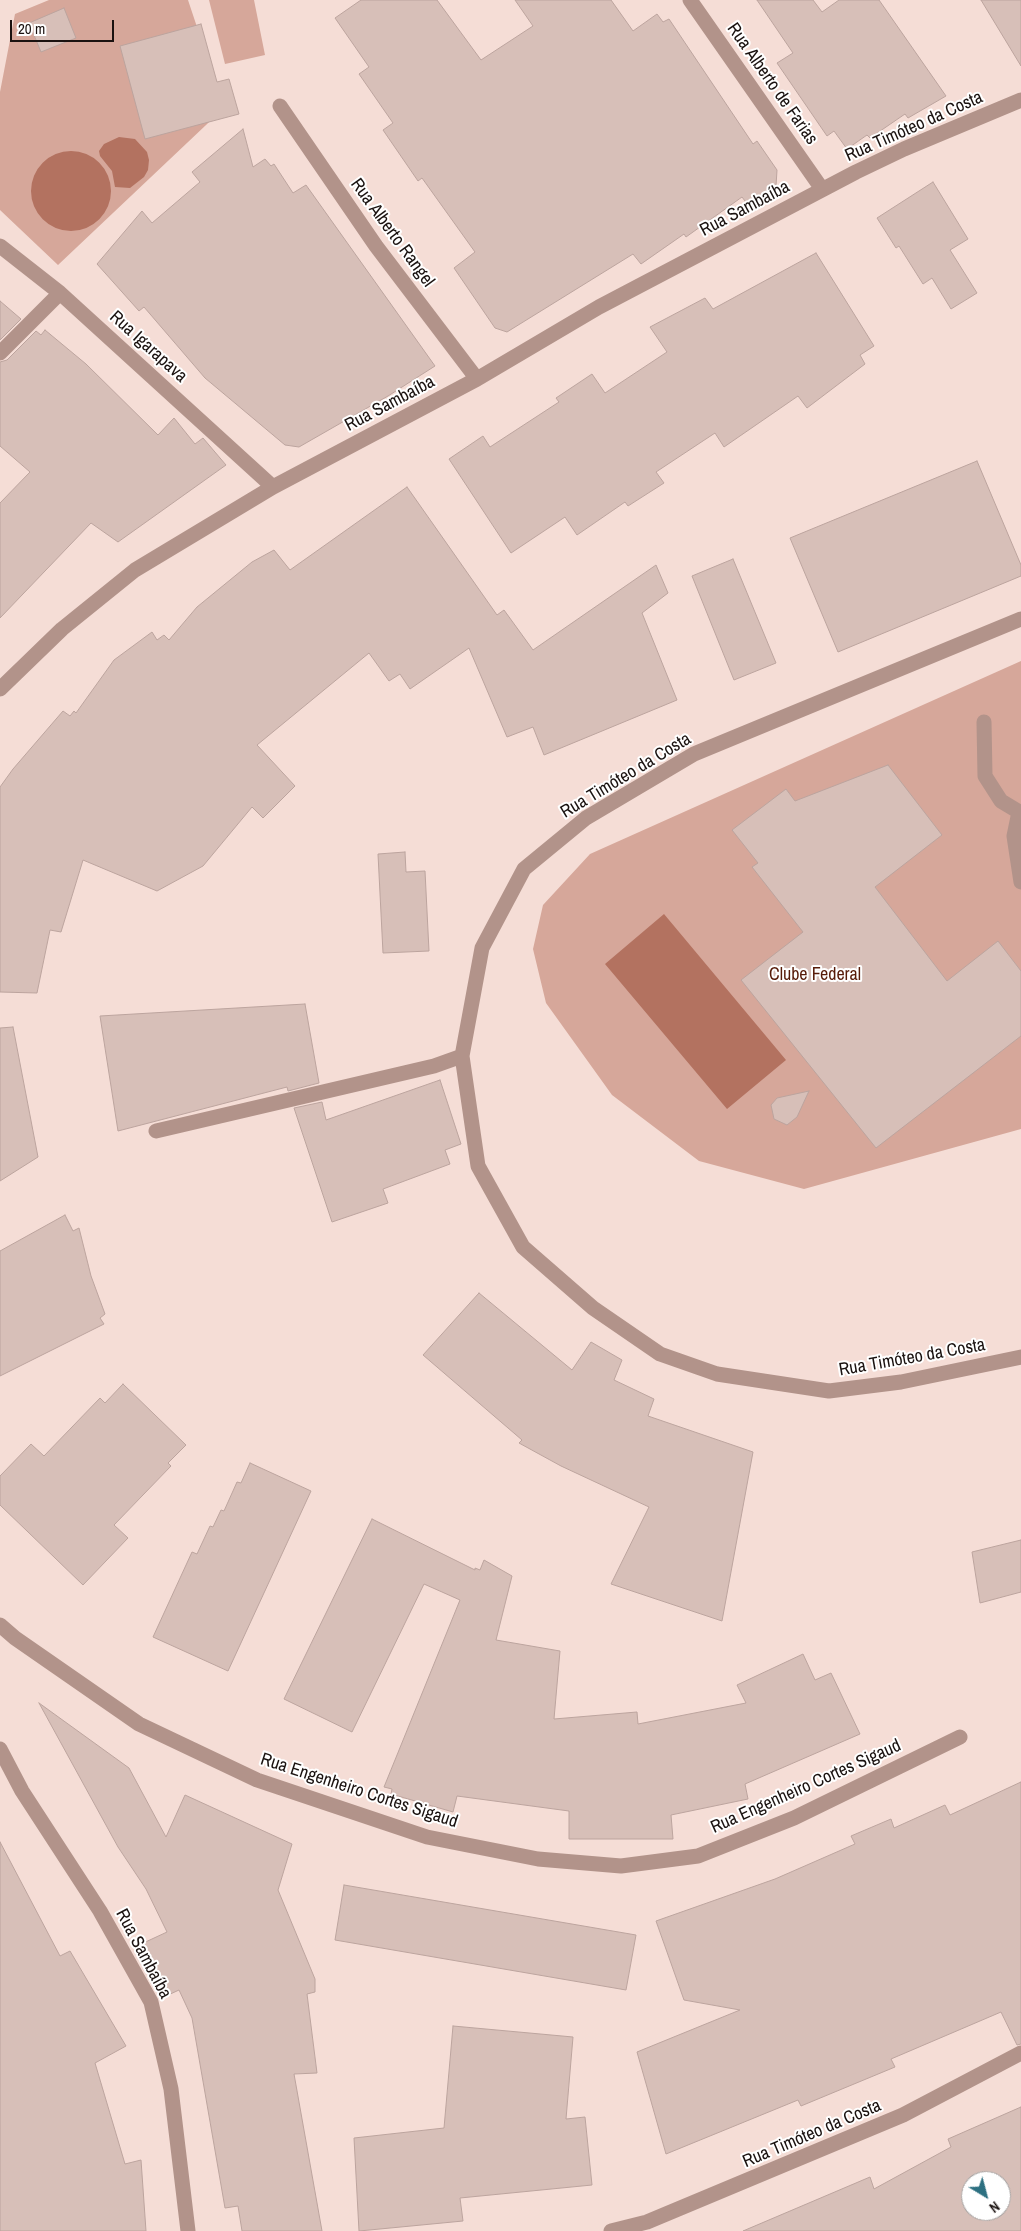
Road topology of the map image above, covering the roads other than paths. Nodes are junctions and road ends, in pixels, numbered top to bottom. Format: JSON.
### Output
{"nodes":[{"id":1,"x":690,"y":0,"type":"edge"},
{"id":2,"x":1021,"y":100,"type":"edge"},
{"id":3,"x":280,"y":106,"type":"dead end"},
{"id":4,"x":822,"y":189,"type":"junction"},
{"id":5,"x":0,"y":246,"type":"edge"},
{"id":6,"x":60,"y":293,"type":"junction"},
{"id":7,"x":0,"y":352,"type":"edge"},
{"id":8,"x":477,"y":379,"type":"junction"},
{"id":9,"x":273,"y":487,"type":"junction"},
{"id":10,"x":1021,"y":619,"type":"edge"},
{"id":11,"x":0,"y":689,"type":"edge"},
{"id":12,"x":984,"y":722,"type":"dead end"},
{"id":13,"x":1020,"y":812,"type":"edge"},
{"id":14,"x":1021,"y":882,"type":"edge"},
{"id":15,"x":462,"y":1056,"type":"junction"},
{"id":16,"x":156,"y":1131,"type":"dead end"},
{"id":17,"x":1021,"y":1357,"type":"edge"},
{"id":18,"x":0,"y":1625,"type":"edge"},
{"id":19,"x":960,"y":1736,"type":"dead end"},
{"id":20,"x":0,"y":1749,"type":"edge"},
{"id":21,"x":1021,"y":2053,"type":"edge"},
{"id":22,"x":188,"y":2231,"type":"edge"},
{"id":23,"x":611,"y":2231,"type":"edge"}],
"edges":[{"from":1,"to":4,"type":"street","name":"Rua Alberto de Farias"},
{"from":2,"to":4,"type":"street","name":"Rua Timóteo da Costa"},
{"from":3,"to":8,"type":"street","name":"Rua Alberto Rangel"},
{"from":4,"to":8,"type":"street","name":"Rua Sambaíba"},
{"from":5,"to":6,"type":"street","name":"Rua Igarapava"},
{"from":6,"to":7,"type":"street"},
{"from":6,"to":9,"type":"street","name":"Rua Igarapava"},
{"from":8,"to":9,"type":"street","name":"Rua Sambaíba"},
{"from":9,"to":11,"type":"street","name":"Rua Sambaíba"},
{"from":10,"to":15,"type":"street","name":"Rua Timóteo da Costa"},
{"from":12,"to":13,"type":"street"},
{"from":13,"to":14,"type":"street"},
{"from":15,"to":16,"type":"street"},
{"from":15,"to":17,"type":"street","name":"Rua Timóteo da Costa"},
{"from":18,"to":19,"type":"street","name":"Rua Engenheiro Cortes Sigaud"},
{"from":20,"to":22,"type":"street","name":"Rua Sambaíba"},
{"from":21,"to":23,"type":"street","name":"Rua Timóteo da Costa"}]}
